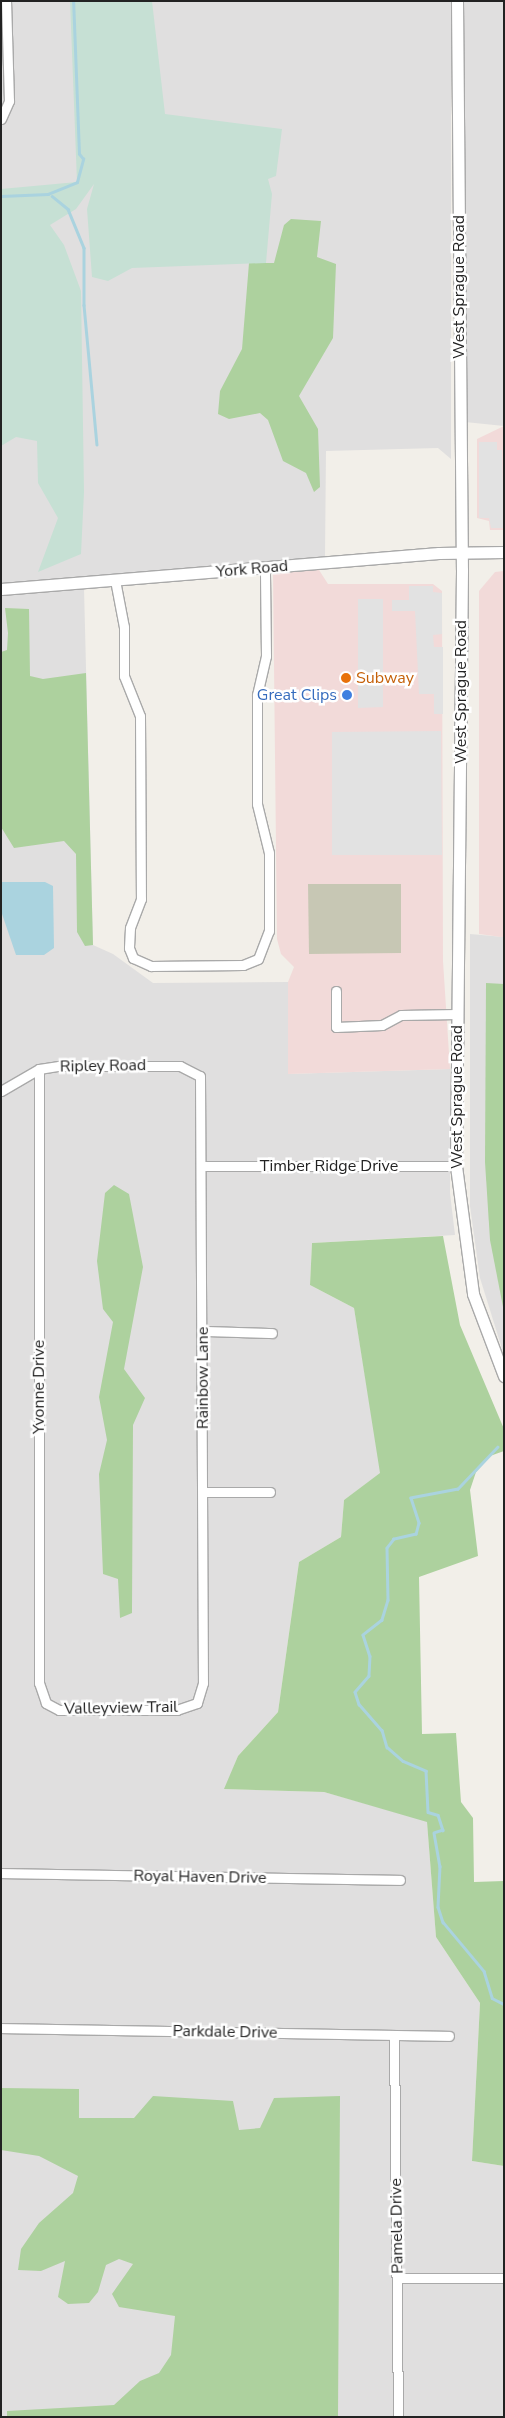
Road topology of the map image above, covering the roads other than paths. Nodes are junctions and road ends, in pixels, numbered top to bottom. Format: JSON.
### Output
{"nodes":[{"id":1,"x":6,"y":1,"type":"edge"},
{"id":2,"x":457,"y":1,"type":"edge"},
{"id":3,"x":1,"y":119,"type":"edge"},
{"id":4,"x":504,"y":552,"type":"edge"},
{"id":5,"x":461,"y":554,"type":"junction"},
{"id":6,"x":265,"y":568,"type":"junction"},
{"id":7,"x":115,"y":580,"type":"junction"},
{"id":8,"x":1,"y":589,"type":"edge"},
{"id":9,"x":336,"y":990,"type":"dead end"},
{"id":10,"x":457,"y":1014,"type":"junction"},
{"id":11,"x":180,"y":1066,"type":"joint"},
{"id":12,"x":39,"y":1069,"type":"junction"},
{"id":13,"x":1,"y":1091,"type":"edge"},
{"id":14,"x":203,"y":1166,"type":"junction"},
{"id":15,"x":456,"y":1166,"type":"junction"},
{"id":16,"x":203,"y":1331,"type":"junction"},
{"id":17,"x":272,"y":1333,"type":"dead end"},
{"id":18,"x":504,"y":1376,"type":"edge"},
{"id":19,"x":203,"y":1492,"type":"junction"},
{"id":20,"x":270,"y":1492,"type":"dead end"},
{"id":21,"x":46,"y":1703,"type":"joint"},
{"id":22,"x":197,"y":1703,"type":"joint"},
{"id":23,"x":1,"y":1873,"type":"edge"},
{"id":24,"x":400,"y":1880,"type":"dead end"},
{"id":25,"x":1,"y":2028,"type":"edge"},
{"id":26,"x":394,"y":2036,"type":"junction"},
{"id":27,"x":448,"y":2036,"type":"dead end"},
{"id":28,"x":398,"y":2278,"type":"junction"},
{"id":29,"x":504,"y":2278,"type":"edge"},
{"id":30,"x":398,"y":2417,"type":"edge"}],
"edges":[{"from":1,"to":3,"type":"street"},
{"from":2,"to":5,"type":"street","name":"West Sprague Road"},
{"from":4,"to":5,"type":"street","name":"York Road"},
{"from":5,"to":6,"type":"street","name":"York Road"},
{"from":5,"to":10,"type":"street","name":"West Sprague Road"},
{"from":6,"to":7,"type":"street","name":"York Road"},
{"from":6,"to":7,"type":"street"},
{"from":7,"to":8,"type":"street","name":"York Road"},
{"from":9,"to":10,"type":"street"},
{"from":10,"to":15,"type":"street","name":"West Sprague Road"},
{"from":11,"to":12,"type":"street","name":"Ripley Road"},
{"from":11,"to":14,"type":"street","name":"Rainbow Lane"},
{"from":12,"to":13,"type":"street","name":"Ripley Road"},
{"from":12,"to":21,"type":"street","name":"Yvonne Drive"},
{"from":14,"to":15,"type":"street","name":"Timber Ridge Drive"},
{"from":14,"to":16,"type":"street","name":"Rainbow Lane"},
{"from":15,"to":18,"type":"street","name":"West Sprague Road"},
{"from":16,"to":17,"type":"street"},
{"from":16,"to":19,"type":"street","name":"Rainbow Lane"},
{"from":19,"to":20,"type":"street"},
{"from":19,"to":22,"type":"street","name":"Rainbow Lane"},
{"from":21,"to":22,"type":"street","name":"Valleyview Trail"},
{"from":23,"to":24,"type":"street","name":"Royal Haven Drive"},
{"from":25,"to":26,"type":"street","name":"Parkdale Drive"},
{"from":26,"to":27,"type":"street","name":"Parkdale Drive"},
{"from":26,"to":28,"type":"street","name":"Pamela Drive"},
{"from":28,"to":29,"type":"street"},
{"from":28,"to":30,"type":"street","name":"Pamela Drive"}]}
